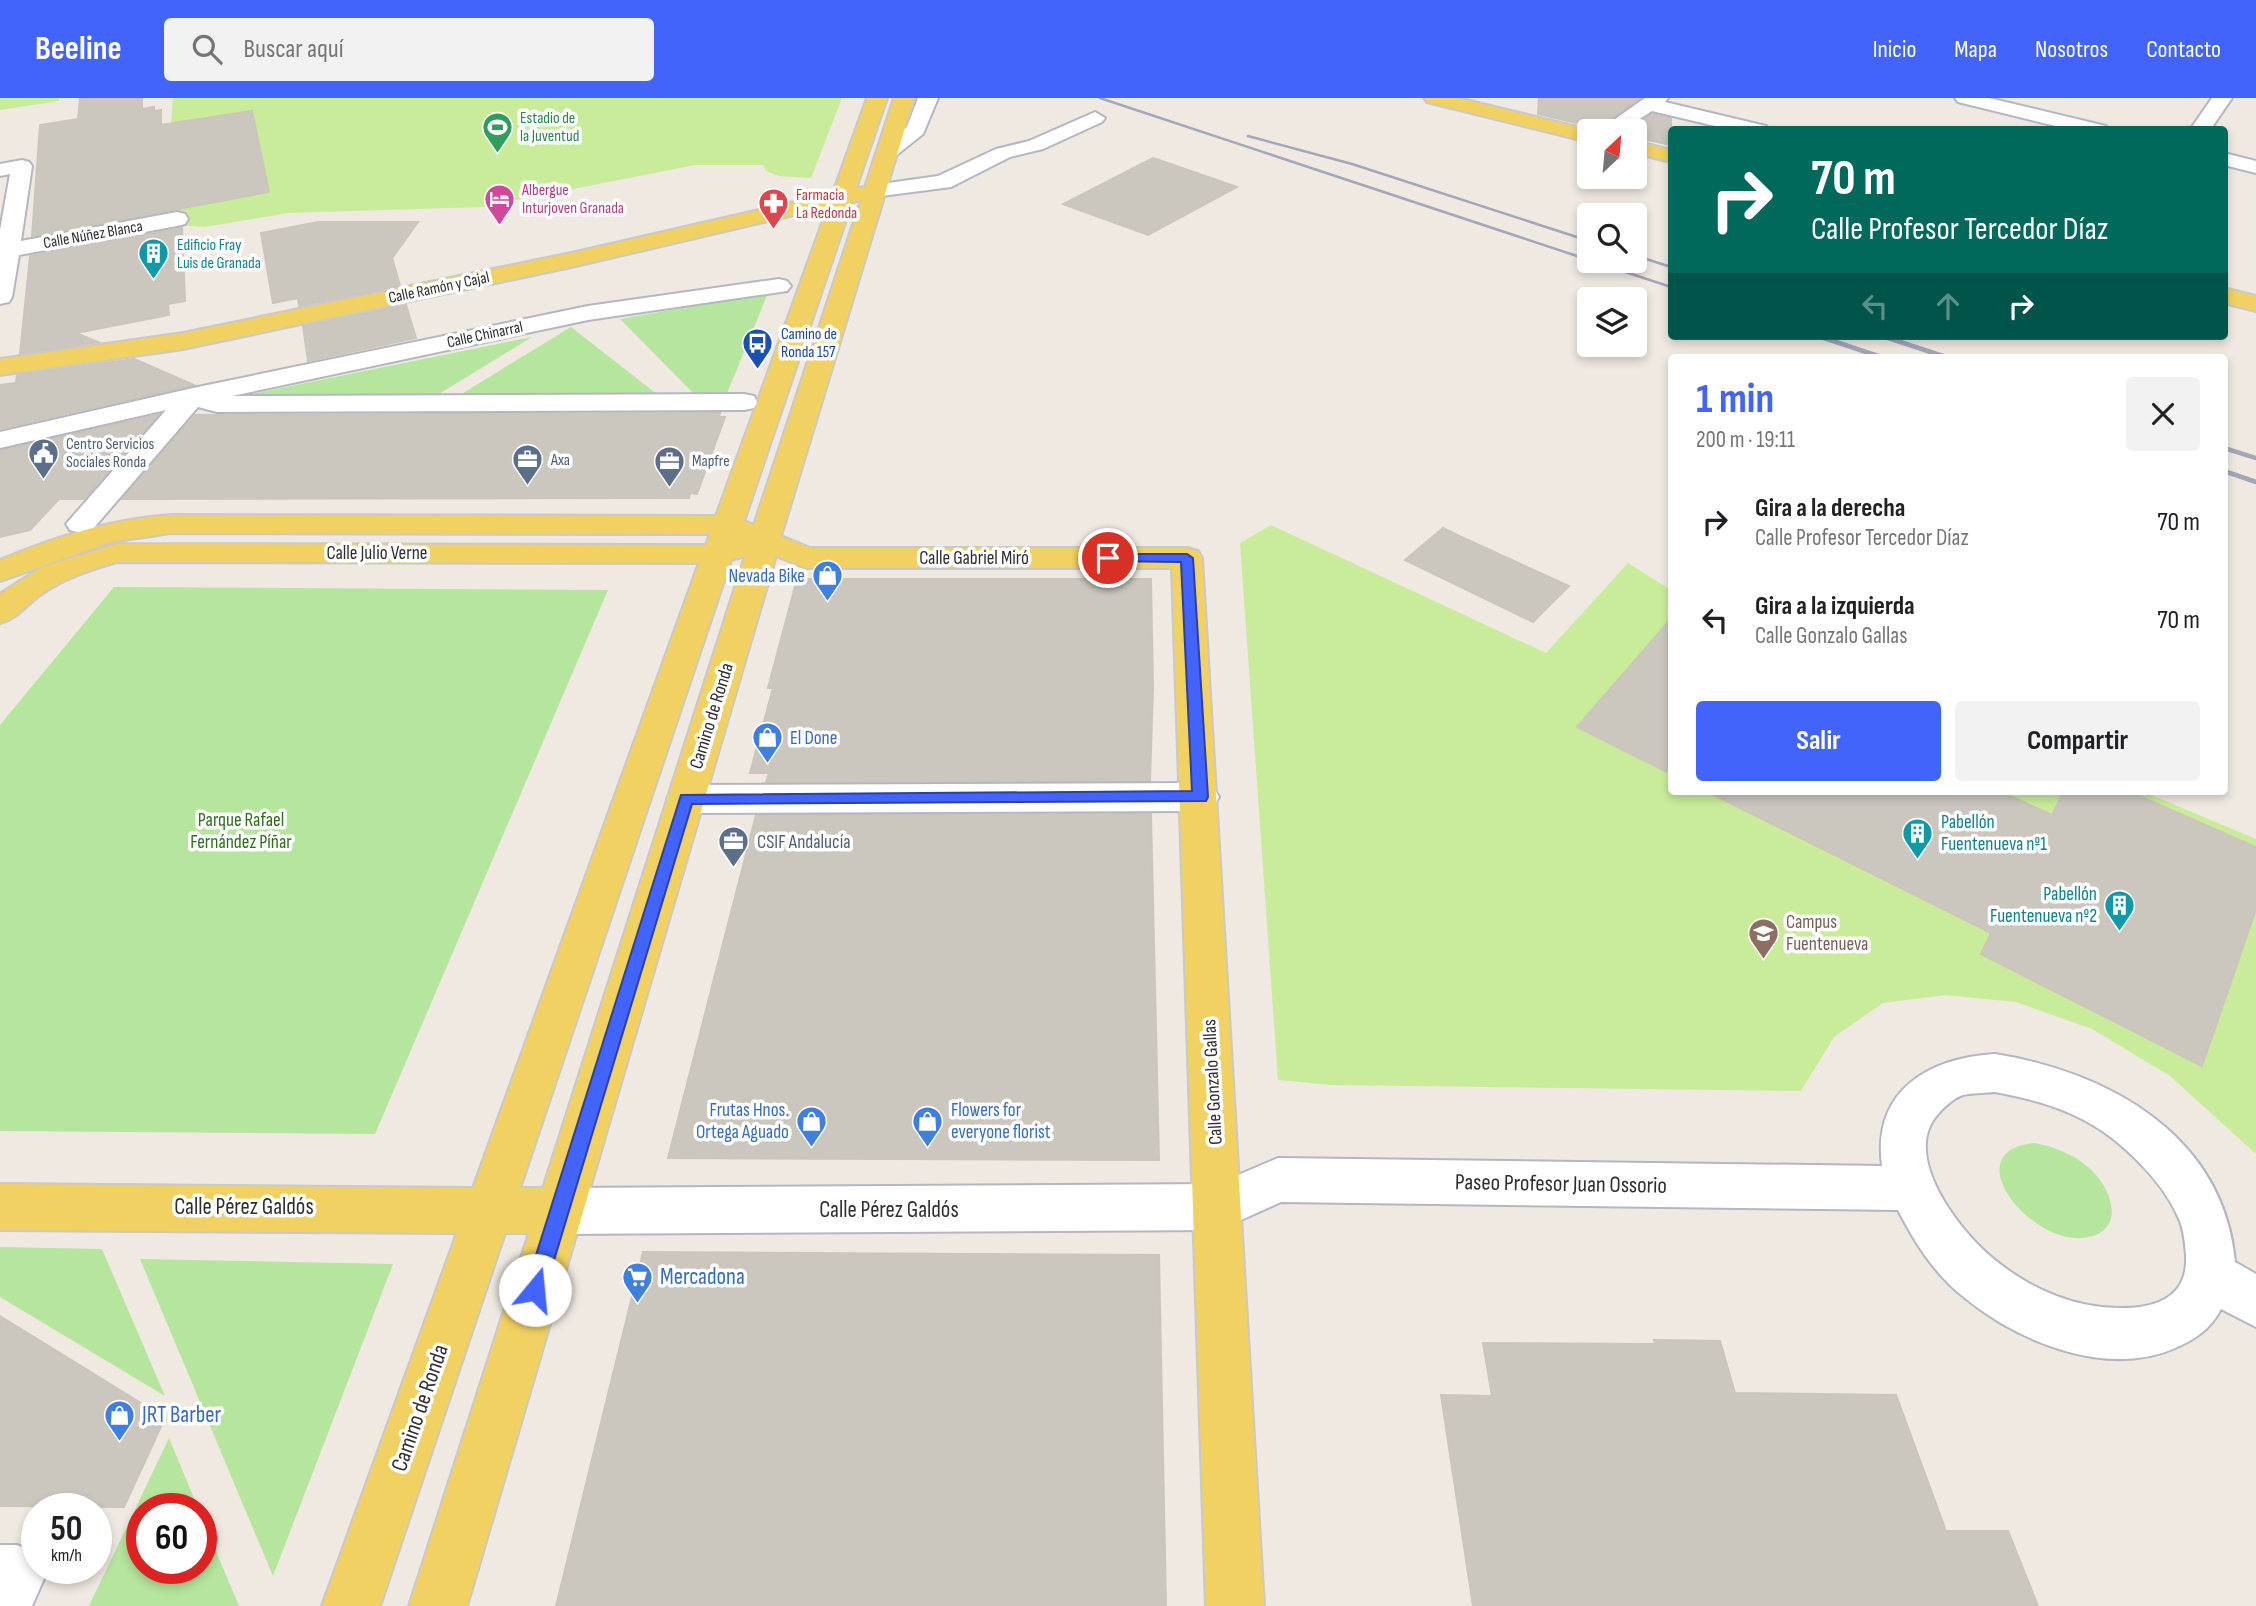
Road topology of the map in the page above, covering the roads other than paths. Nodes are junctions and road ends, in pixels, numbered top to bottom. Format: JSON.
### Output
{"nodes":[{"id":1,"x":877,"y":98,"type":"edge"},
{"id":2,"x":904,"y":98,"type":"edge"},
{"id":3,"x":928,"y":98,"type":"edge"},
{"id":4,"x":1434,"y":98,"type":"edge"},
{"id":5,"x":1965,"y":98,"type":"edge"},
{"id":6,"x":2222,"y":98,"type":"edge"},
{"id":7,"x":1654,"y":101,"type":"edge"},
{"id":8,"x":1095,"y":118,"type":"dead end"},
{"id":9,"x":1626,"y":119,"type":"edge"},
{"id":10,"x":1745,"y":126,"type":"edge"},
{"id":11,"x":2082,"y":126,"type":"edge"},
{"id":12,"x":2203,"y":126,"type":"edge"},
{"id":13,"x":1577,"y":133,"type":"edge"},
{"id":14,"x":1647,"y":150,"type":"edge"},
{"id":15,"x":886,"y":154,"type":"junction"},
{"id":16,"x":1668,"y":155,"type":"edge"},
{"id":17,"x":2228,"y":160,"type":"edge"},
{"id":18,"x":2256,"y":167,"type":"edge"},
{"id":19,"x":11,"y":168,"type":"edge"},
{"id":20,"x":874,"y":191,"type":"junction"},
{"id":21,"x":841,"y":197,"type":"junction"},
{"id":22,"x":177,"y":219,"type":"dead end"},
{"id":23,"x":8,"y":250,"type":"junction"},
{"id":24,"x":779,"y":286,"type":"dead end"},
{"id":25,"x":2228,"y":296,"type":"edge"},
{"id":26,"x":0,"y":297,"type":"edge"},
{"id":27,"x":2256,"y":304,"type":"edge"},
{"id":28,"x":0,"y":367,"type":"edge"},
{"id":29,"x":193,"y":396,"type":"junction"},
{"id":30,"x":744,"y":402,"type":"dead end"},
{"id":31,"x":0,"y":440,"type":"edge"},
{"id":32,"x":71,"y":535,"type":"junction"},
{"id":33,"x":722,"y":540,"type":"junction"},
{"id":34,"x":764,"y":542,"type":"junction"},
{"id":35,"x":1187,"y":558,"type":"joint"},
{"id":36,"x":0,"y":571,"type":"edge"},
{"id":37,"x":0,"y":612,"type":"edge"},
{"id":38,"x":1200,"y":797,"type":"junction"},
{"id":39,"x":686,"y":799,"type":"junction"},
{"id":40,"x":1911,"y":1188,"type":"junction"},
{"id":41,"x":0,"y":1206,"type":"edge"},
{"id":42,"x":1219,"y":1208,"type":"junction"},
{"id":43,"x":488,"y":1211,"type":"junction"},
{"id":44,"x":559,"y":1211,"type":"junction"},
{"id":45,"x":2210,"y":1275,"type":"junction"},
{"id":46,"x":2256,"y":1301,"type":"edge"},
{"id":47,"x":351,"y":1606,"type":"edge"},
{"id":48,"x":438,"y":1606,"type":"edge"},
{"id":49,"x":1236,"y":1606,"type":"edge"}],
"edges":[{"from":1,"to":21,"type":"main road","name":"Camino de Ronda"},
{"from":2,"to":15,"type":"main road","name":"Camino de Ronda"},
{"from":3,"to":15,"type":"street"},
{"from":4,"to":13,"type":"main road"},
{"from":5,"to":11,"type":"street"},
{"from":6,"to":12,"type":"street"},
{"from":7,"to":9,"type":"street"},
{"from":7,"to":10,"type":"street"},
{"from":8,"to":20,"type":"street"},
{"from":14,"to":16,"type":"main road"},
{"from":15,"to":20,"type":"main road","name":"Camino de Ronda"},
{"from":17,"to":18,"type":"street"},
{"from":19,"to":23,"type":"street"},
{"from":20,"to":21,"type":"main road","name":"Calle Ramón y Cajal"},
{"from":20,"to":34,"type":"main road","name":"Camino de Ronda"},
{"from":21,"to":28,"type":"main road","name":"Calle Ramón y Cajal"},
{"from":21,"to":33,"type":"main road","name":"Camino de Ronda"},
{"from":22,"to":23,"type":"street","name":"Calle Núñez Blanca"},
{"from":23,"to":26,"type":"street"},
{"from":24,"to":29,"type":"street","name":"Calle Chinarral"},
{"from":25,"to":27,"type":"main road"},
{"from":29,"to":30,"type":"street","name":"Calle Chinarral"},
{"from":29,"to":31,"type":"street","name":"Calle Chinarral"},
{"from":29,"to":32,"type":"street"},
{"from":32,"to":33,"type":"main road","name":"Calle Julio Verne"},
{"from":32,"to":36,"type":"main road","name":"Calle Julio Verne"},
{"from":33,"to":34,"type":"main road"},
{"from":33,"to":37,"type":"main road","name":"Calle Julio Verne"},
{"from":33,"to":43,"type":"main road","name":"Camino de Ronda"},
{"from":34,"to":35,"type":"main road","name":"Calle Gabriel Miró"},
{"from":34,"to":39,"type":"main road","name":"Camino de Ronda"},
{"from":35,"to":38,"type":"main road","name":"Calle Gonzalo Gallas"},
{"from":38,"to":39,"type":"street"},
{"from":38,"to":42,"type":"main road","name":"Calle Gonzalo Gallas"},
{"from":39,"to":44,"type":"main road","name":"Camino de Ronda"},
{"from":40,"to":42,"type":"street","name":"Paseo Profesor Juan Ossorio"},
{"from":40,"to":45,"type":"street"},
{"from":40,"to":45,"type":"street"},
{"from":41,"to":43,"type":"main road","name":"Calle Pérez Galdós"},
{"from":42,"to":44,"type":"street","name":"Calle Pérez Galdós"},
{"from":42,"to":49,"type":"main road","name":"Calle Gonzalo Gallas"},
{"from":43,"to":44,"type":"main road"},
{"from":43,"to":47,"type":"main road","name":"Camino de Ronda"},
{"from":44,"to":48,"type":"main road","name":"Camino de Ronda"},
{"from":45,"to":46,"type":"street"}]}
